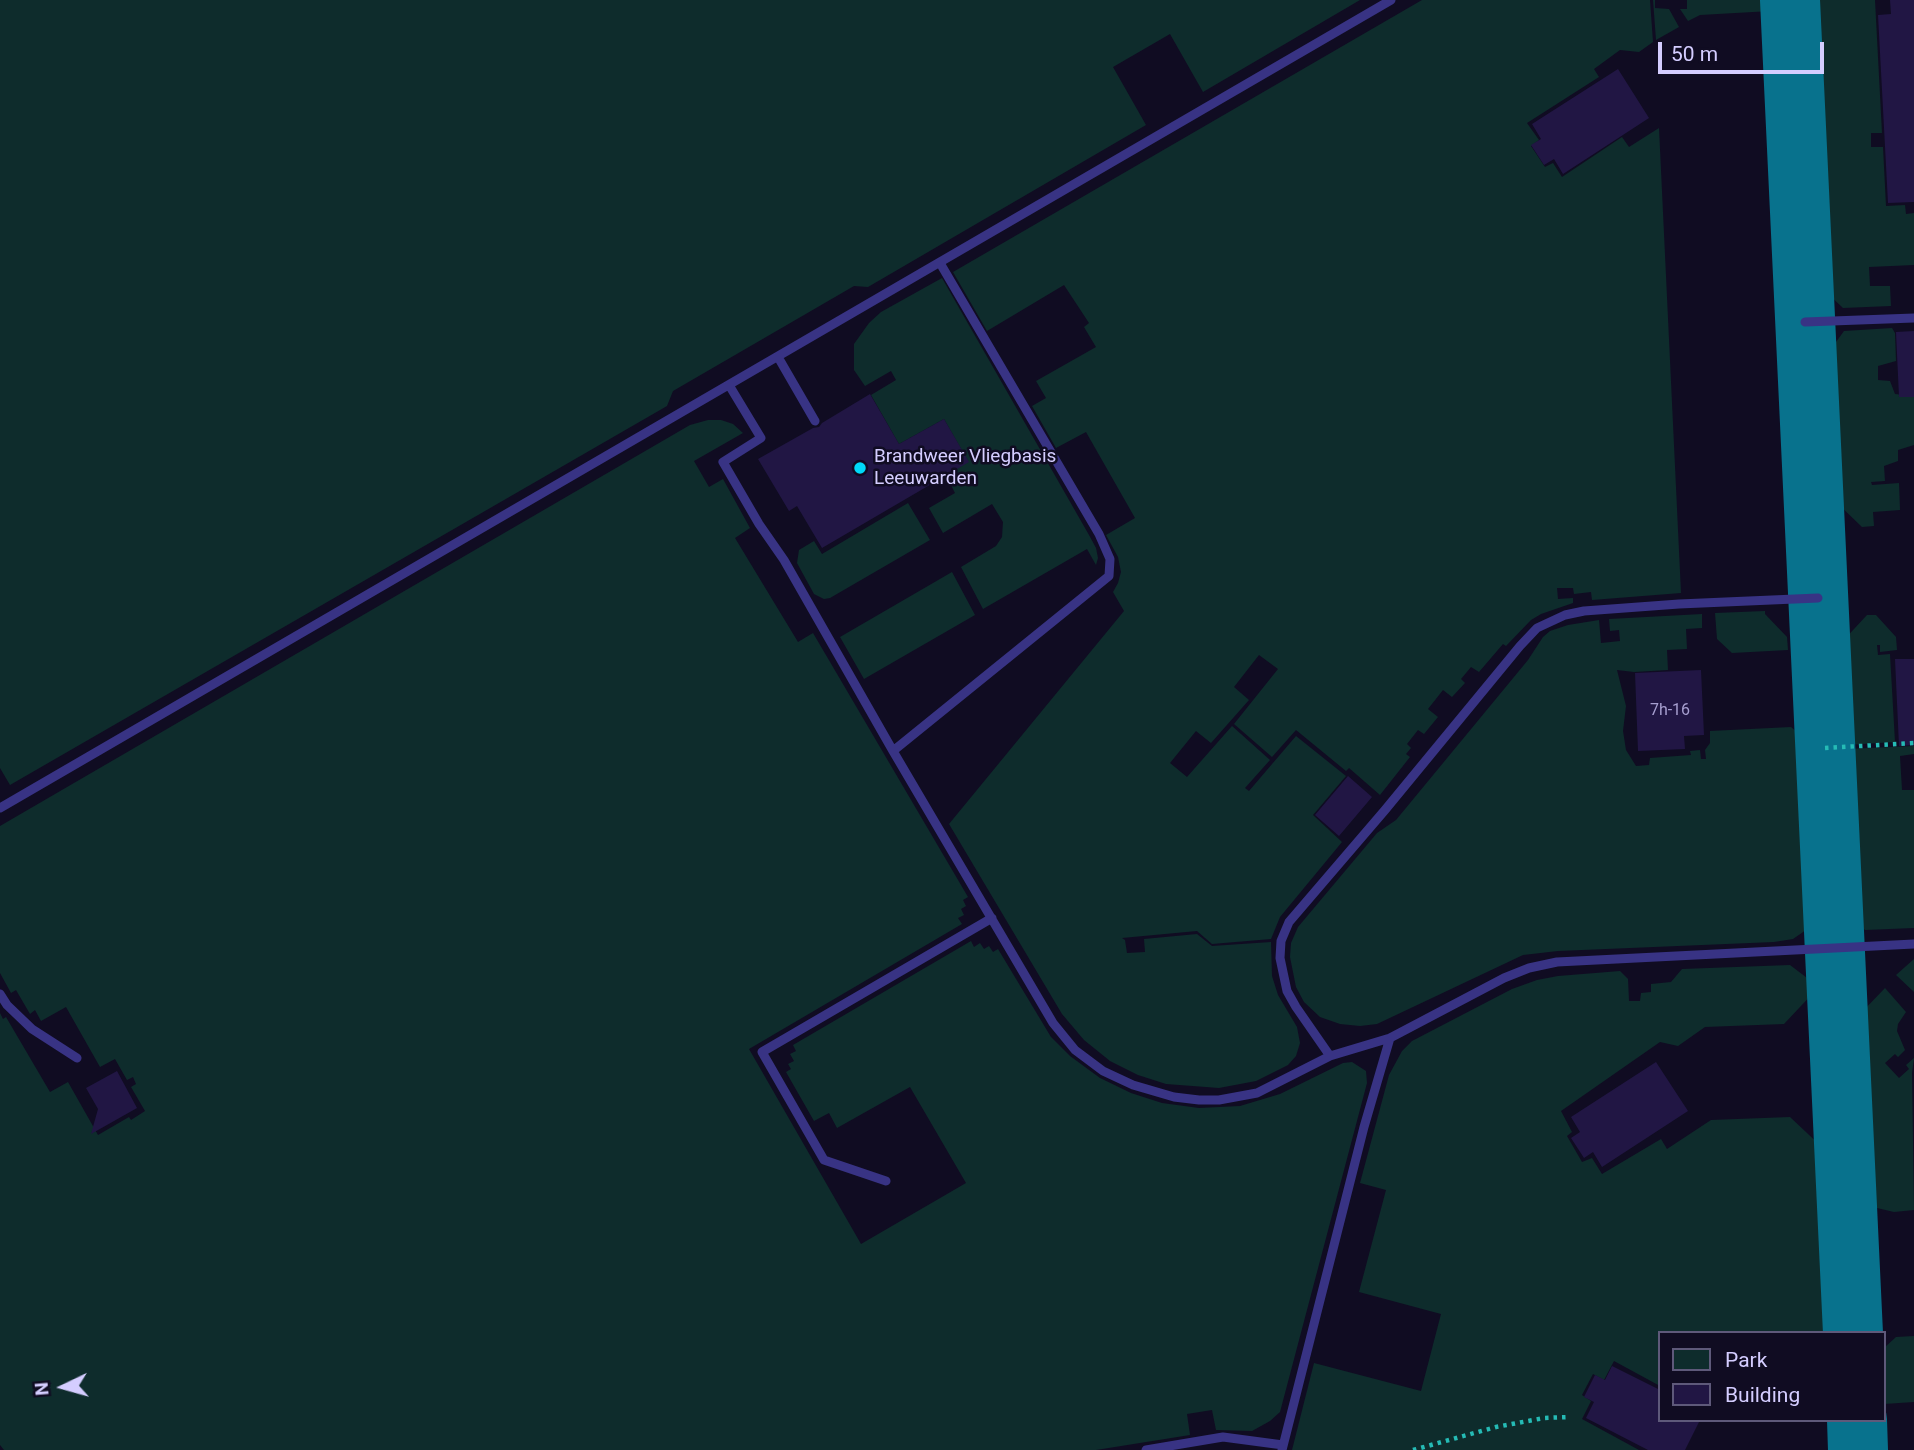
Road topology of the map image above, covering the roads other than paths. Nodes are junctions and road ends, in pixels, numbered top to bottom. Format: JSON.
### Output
{"nodes":[{"id":1,"x":1391,"y":0,"type":"edge"},
{"id":2,"x":940,"y":262,"type":"junction"},
{"id":3,"x":1914,"y":318,"type":"edge"},
{"id":4,"x":1805,"y":322,"type":"dead end"},
{"id":5,"x":778,"y":357,"type":"junction"},
{"id":6,"x":729,"y":385,"type":"junction"},
{"id":7,"x":815,"y":421,"type":"dead end"},
{"id":8,"x":1818,"y":598,"type":"dead end"},
{"id":9,"x":893,"y":751,"type":"junction"},
{"id":10,"x":0,"y":808,"type":"edge"},
{"id":11,"x":992,"y":918,"type":"junction"},
{"id":12,"x":1914,"y":944,"type":"edge"},
{"id":13,"x":0,"y":994,"type":"edge"},
{"id":14,"x":1390,"y":1038,"type":"junction"},
{"id":15,"x":1330,"y":1056,"type":"junction"},
{"id":16,"x":77,"y":1058,"type":"dead end"},
{"id":17,"x":886,"y":1181,"type":"dead end"},
{"id":18,"x":1282,"y":1447,"type":"edge"},
{"id":19,"x":1146,"y":1450,"type":"edge"}],
"edges":[{"from":1,"to":2,"type":"lane"},
{"from":2,"to":5,"type":"lane"},
{"from":2,"to":9,"type":"lane"},
{"from":3,"to":4,"type":"lane"},
{"from":5,"to":6,"type":"lane"},
{"from":5,"to":7,"type":"lane"},
{"from":6,"to":9,"type":"lane"},
{"from":6,"to":10,"type":"lane"},
{"from":8,"to":15,"type":"lane"},
{"from":9,"to":11,"type":"lane"},
{"from":11,"to":15,"type":"lane"},
{"from":11,"to":17,"type":"lane"},
{"from":12,"to":14,"type":"lane"},
{"from":13,"to":16,"type":"lane"},
{"from":14,"to":15,"type":"lane"},
{"from":14,"to":18,"type":"lane"},
{"from":18,"to":19,"type":"lane"}]}
